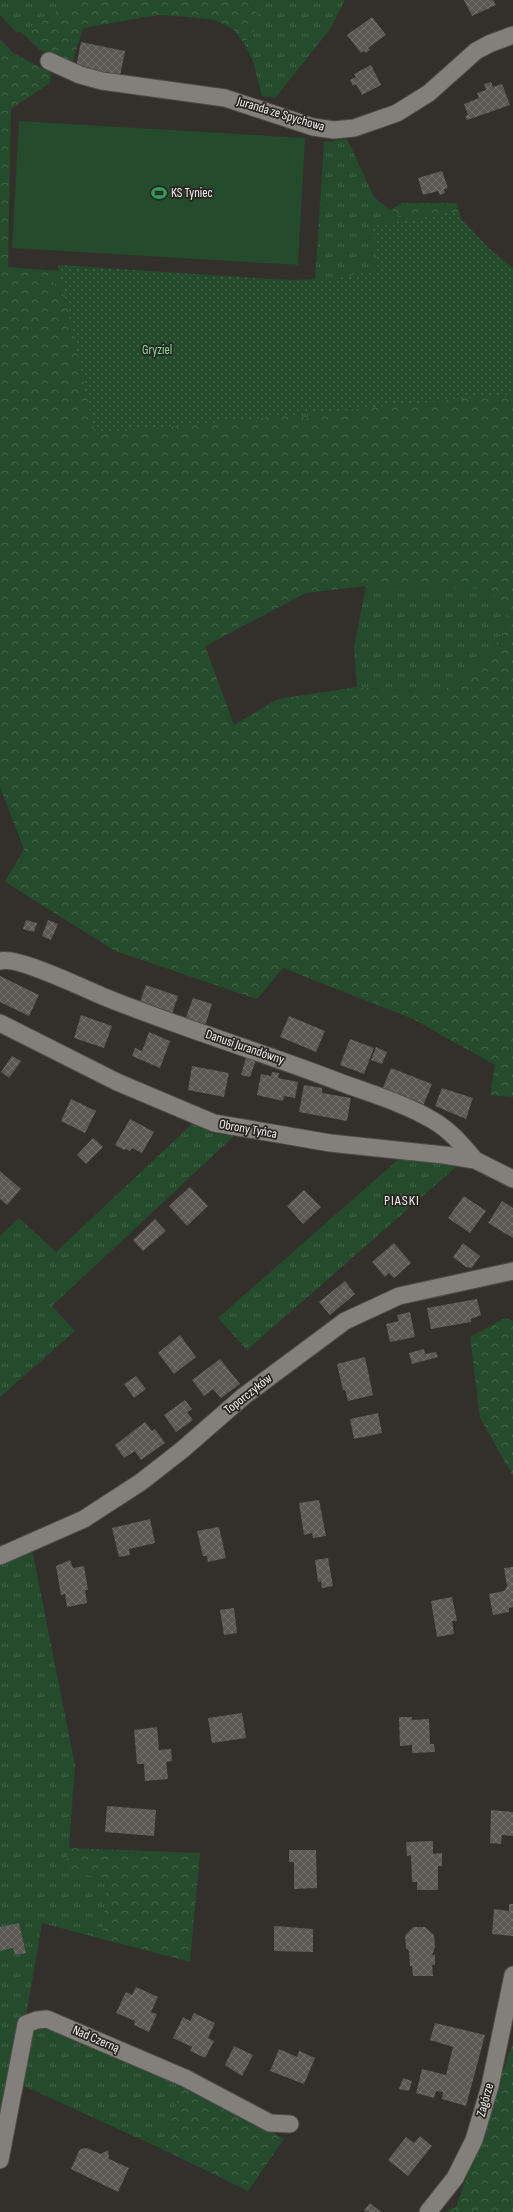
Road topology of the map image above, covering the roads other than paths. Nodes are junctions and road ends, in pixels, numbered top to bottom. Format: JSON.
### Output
{"nodes":[{"id":1,"x":513,"y":35,"type":"edge"},
{"id":2,"x":50,"y":61,"type":"dead end"},
{"id":3,"x":0,"y":960,"type":"edge"},
{"id":4,"x":0,"y":1023,"type":"edge"},
{"id":5,"x":476,"y":1160,"type":"junction"},
{"id":6,"x":513,"y":1178,"type":"edge"},
{"id":7,"x":513,"y":1271,"type":"edge"},
{"id":8,"x":0,"y":1556,"type":"edge"},
{"id":9,"x":513,"y":1975,"type":"edge"},
{"id":10,"x":290,"y":2124,"type":"dead end"},
{"id":11,"x":0,"y":2160,"type":"edge"},
{"id":12,"x":428,"y":2212,"type":"edge"}],
"edges":[{"from":1,"to":2,"type":"street","name":"Juranda ze Spychowa"},
{"from":3,"to":5,"type":"street","name":"Danusi Jurandówny"},
{"from":4,"to":5,"type":"street","name":"Obrony Tyńca"},
{"from":5,"to":6,"type":"street","name":"Obrony Tyńca"},
{"from":7,"to":8,"type":"street","name":"Toporczyków"},
{"from":9,"to":12,"type":"street","name":"Zagórze"},
{"from":10,"to":11,"type":"street","name":"Nad Czerną"}]}
